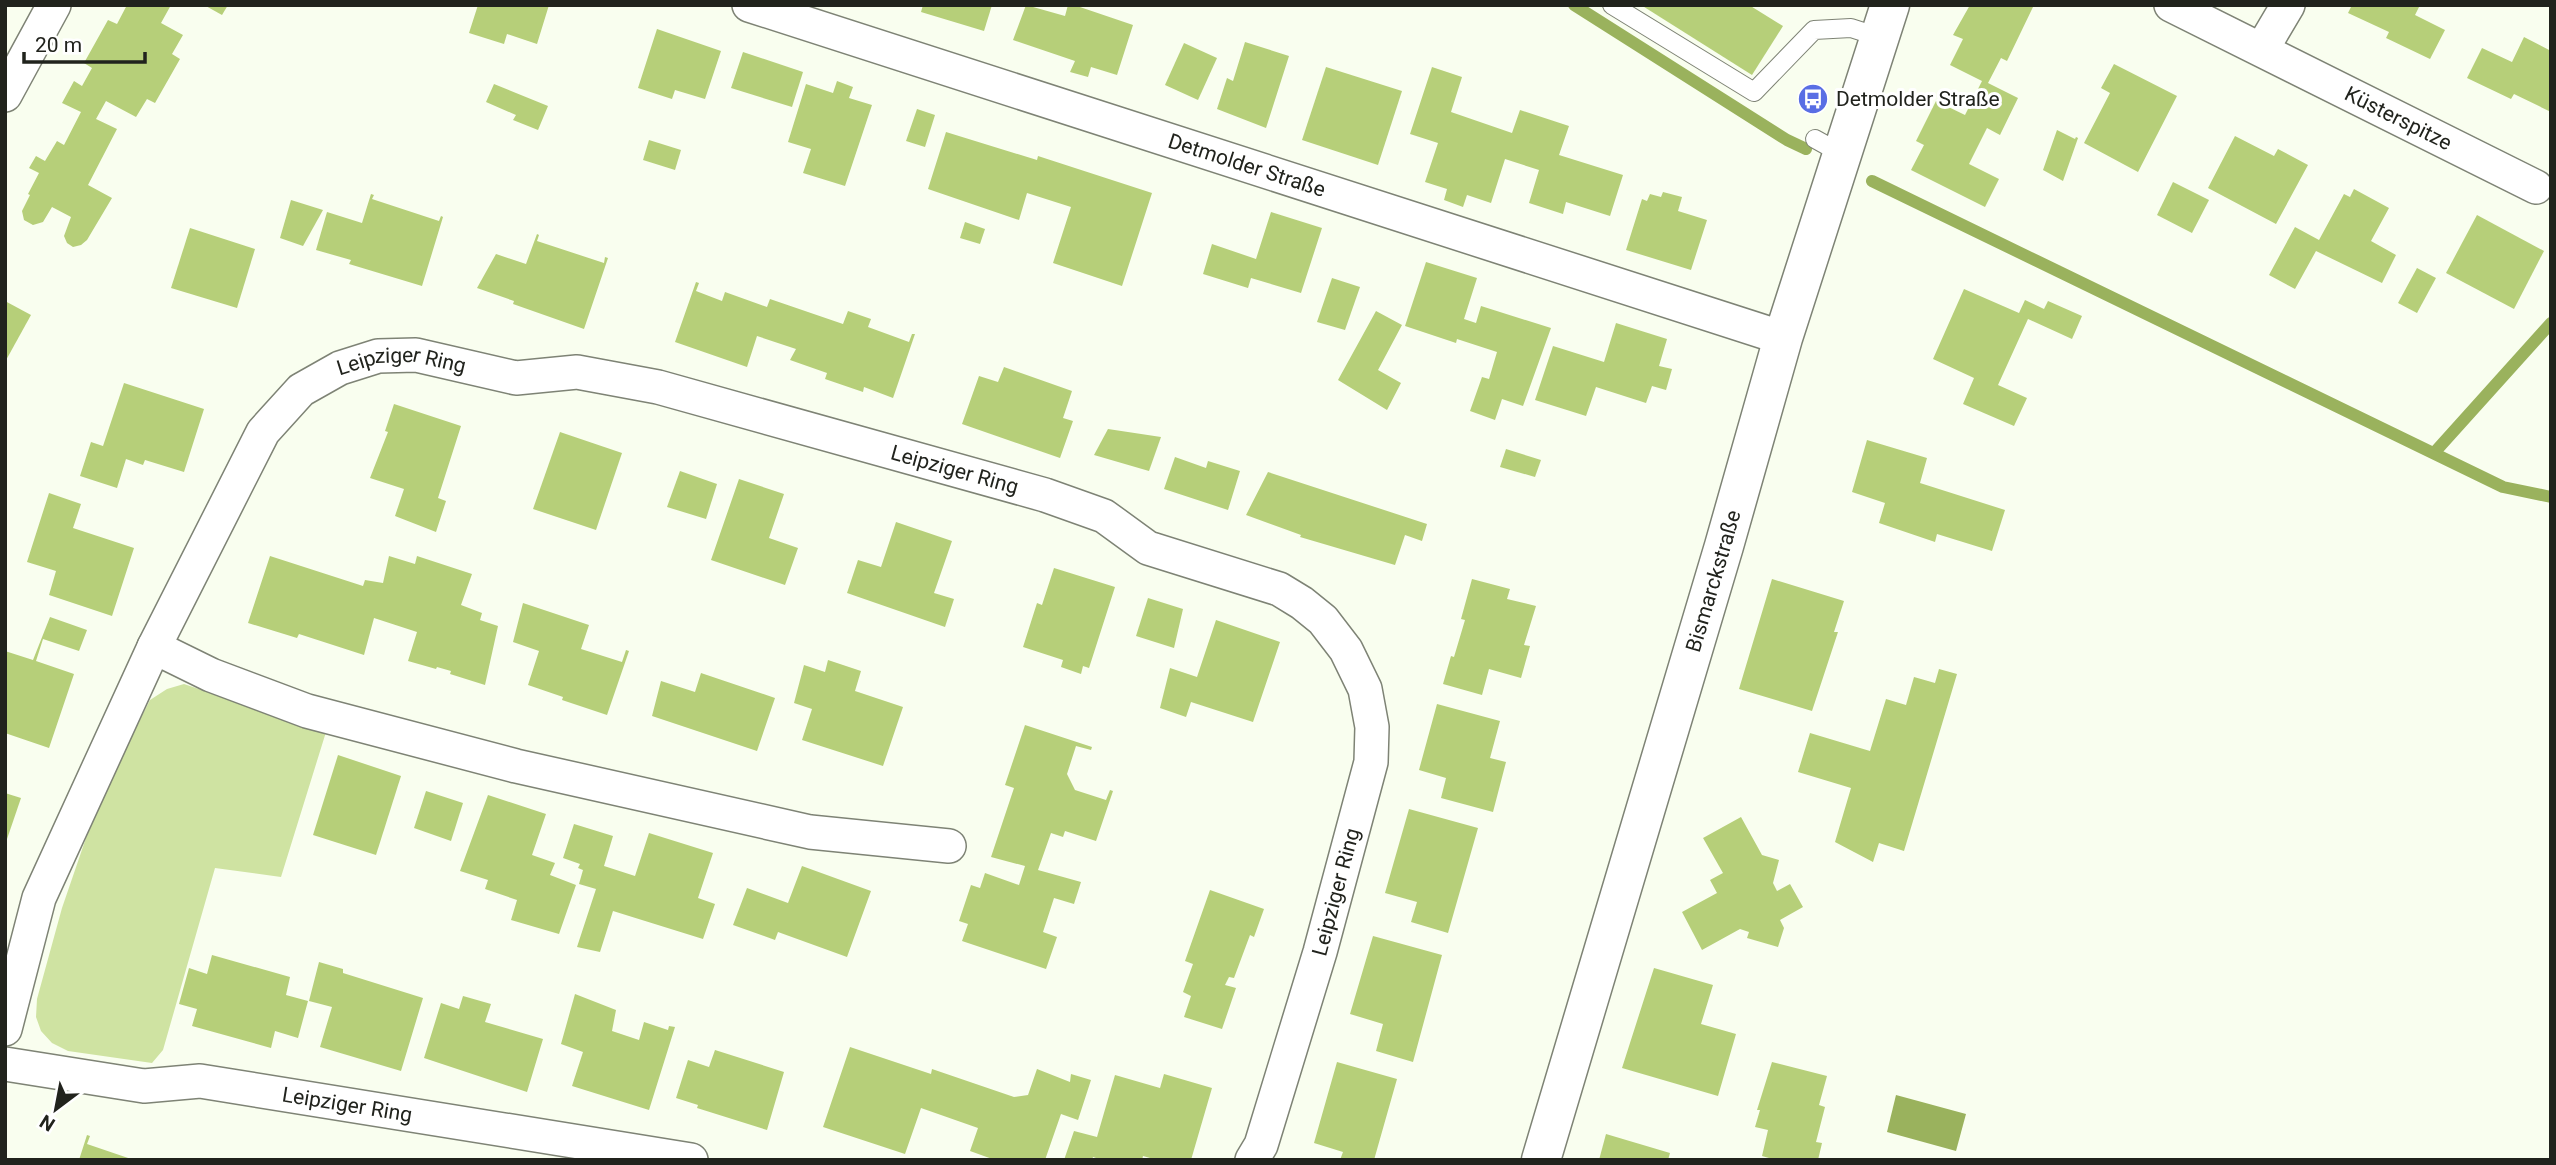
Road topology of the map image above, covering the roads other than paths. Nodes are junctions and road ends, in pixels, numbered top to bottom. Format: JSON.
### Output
{"nodes":[{"id":1,"x":54,"y":5,"type":"edge"},
{"id":2,"x":749,"y":5,"type":"edge"},
{"id":3,"x":1612,"y":5,"type":"edge"},
{"id":4,"x":2171,"y":5,"type":"edge"},
{"id":5,"x":2288,"y":5,"type":"edge"},
{"id":6,"x":1885,"y":21,"type":"edge"},
{"id":7,"x":2262,"y":48,"type":"junction"},
{"id":8,"x":5,"y":95,"type":"edge"},
{"id":9,"x":2536,"y":187,"type":"dead end"},
{"id":10,"x":1783,"y":338,"type":"junction"},
{"id":11,"x":154,"y":648,"type":"junction"},
{"id":12,"x":949,"y":846,"type":"dead end"},
{"id":13,"x":5,"y":1030,"type":"edge"},
{"id":14,"x":5,"y":1064,"type":"edge"},
{"id":15,"x":691,"y":1160,"type":"edge"},
{"id":16,"x":1252,"y":1160,"type":"edge"},
{"id":17,"x":1541,"y":1160,"type":"edge"}],
"edges":[{"from":1,"to":8,"type":"street"},
{"from":2,"to":10,"type":"street","name":"Detmolder Straße"},
{"from":3,"to":6,"type":"lane"},
{"from":4,"to":7,"type":"street","name":"Küsterspitze"},
{"from":5,"to":7,"type":"street"},
{"from":6,"to":10,"type":"main road","name":"Bismarckstraße"},
{"from":7,"to":9,"type":"street","name":"Küsterspitze"},
{"from":10,"to":17,"type":"main road","name":"Bismarckstraße"},
{"from":11,"to":12,"type":"street"},
{"from":11,"to":13,"type":"street","name":"Leipziger Ring"},
{"from":11,"to":16,"type":"street","name":"Leipziger Ring"},
{"from":14,"to":15,"type":"street","name":"Leipziger Ring"}]}
